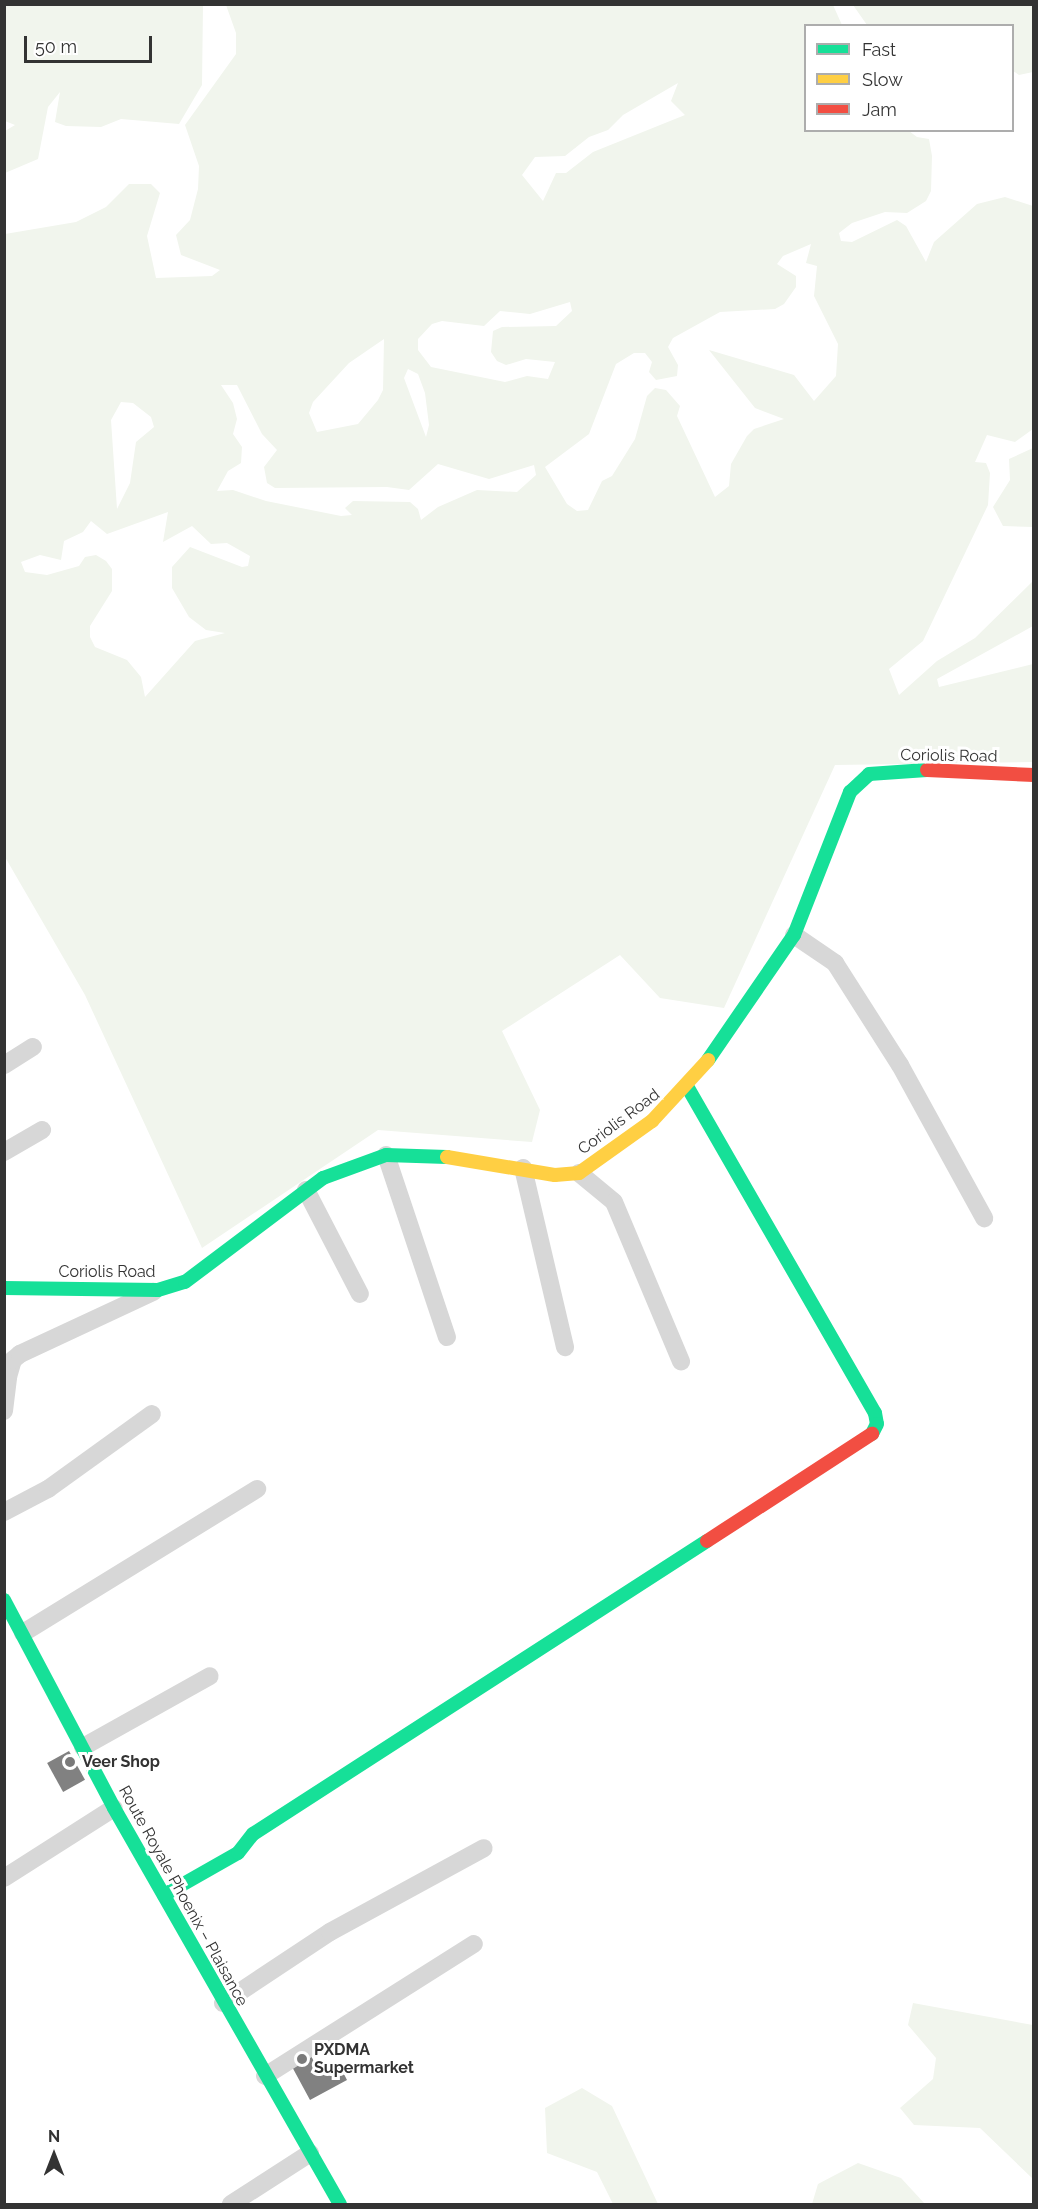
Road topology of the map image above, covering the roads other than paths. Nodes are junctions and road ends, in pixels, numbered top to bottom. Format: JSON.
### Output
{"nodes":[{"id":1,"x":1034,"y":775,"type":"edge"},
{"id":2,"x":794,"y":935,"type":"junction"},
{"id":3,"x":33,"y":1047,"type":"dead end"},
{"id":4,"x":4,"y":1065,"type":"edge"},
{"id":5,"x":688,"y":1088,"type":"junction"},
{"id":6,"x":42,"y":1130,"type":"dead end"},
{"id":7,"x":4,"y":1152,"type":"edge"},
{"id":8,"x":386,"y":1155,"type":"junction"},
{"id":9,"x":523,"y":1168,"type":"junction"},
{"id":10,"x":579,"y":1173,"type":"junction"},
{"id":11,"x":306,"y":1190,"type":"junction"},
{"id":12,"x":984,"y":1218,"type":"dead end"},
{"id":13,"x":4,"y":1288,"type":"edge"},
{"id":14,"x":158,"y":1290,"type":"junction"},
{"id":15,"x":360,"y":1294,"type":"dead end"},
{"id":16,"x":447,"y":1337,"type":"dead end"},
{"id":17,"x":565,"y":1347,"type":"dead end"},
{"id":18,"x":681,"y":1361,"type":"dead end"},
{"id":19,"x":4,"y":1411,"type":"edge"},
{"id":20,"x":152,"y":1414,"type":"dead end"},
{"id":21,"x":257,"y":1489,"type":"dead end"},
{"id":22,"x":4,"y":1512,"type":"edge"},
{"id":23,"x":4,"y":1599,"type":"edge"},
{"id":24,"x":23,"y":1634,"type":"junction"},
{"id":25,"x":210,"y":1676,"type":"dead end"},
{"id":26,"x":83,"y":1747,"type":"junction"},
{"id":27,"x":114,"y":1808,"type":"junction"},
{"id":28,"x":484,"y":1848,"type":"dead end"},
{"id":29,"x":4,"y":1878,"type":"edge"},
{"id":30,"x":164,"y":1895,"type":"junction"},
{"id":31,"x":474,"y":1944,"type":"dead end"},
{"id":32,"x":223,"y":2003,"type":"junction"},
{"id":33,"x":265,"y":2076,"type":"junction"},
{"id":34,"x":310,"y":2153,"type":"junction"},
{"id":35,"x":231,"y":2205,"type":"edge"},
{"id":36,"x":340,"y":2205,"type":"edge"}],
"edges":[{"from":1,"to":2,"type":"main road","name":"Coriolis Road"},
{"from":2,"to":5,"type":"main road","name":"Coriolis Road"},
{"from":2,"to":12,"type":"street"},
{"from":3,"to":4,"type":"street"},
{"from":5,"to":10,"type":"main road","name":"Coriolis Road"},
{"from":5,"to":30,"type":"main road"},
{"from":6,"to":7,"type":"street"},
{"from":8,"to":9,"type":"main road","name":"Coriolis Road"},
{"from":8,"to":11,"type":"main road","name":"Coriolis Road"},
{"from":8,"to":16,"type":"street"},
{"from":9,"to":10,"type":"main road","name":"Coriolis Road"},
{"from":9,"to":17,"type":"street"},
{"from":10,"to":18,"type":"street"},
{"from":11,"to":14,"type":"main road","name":"Coriolis Road"},
{"from":11,"to":15,"type":"street"},
{"from":13,"to":14,"type":"main road","name":"Coriolis Road"},
{"from":14,"to":19,"type":"street"},
{"from":20,"to":22,"type":"street"},
{"from":21,"to":24,"type":"street"},
{"from":23,"to":24,"type":"main road","name":"Route Royale Phoenix – Plaisance"},
{"from":24,"to":26,"type":"main road","name":"Route Royale Phoenix – Plaisance"},
{"from":25,"to":26,"type":"street"},
{"from":26,"to":27,"type":"main road","name":"Route Royale Phoenix – Plaisance"},
{"from":27,"to":29,"type":"street"},
{"from":27,"to":30,"type":"main road","name":"Route Royale Phoenix – Plaisance"},
{"from":28,"to":32,"type":"street"},
{"from":30,"to":32,"type":"main road","name":"Route Royale Phoenix – Plaisance"},
{"from":31,"to":33,"type":"street"},
{"from":32,"to":33,"type":"main road","name":"Route Royale Phoenix – Plaisance"},
{"from":33,"to":34,"type":"main road","name":"Route Royale Phoenix – Plaisance"},
{"from":34,"to":35,"type":"street"},
{"from":34,"to":36,"type":"main road","name":"Route Royale Phoenix – Plaisance"}]}
